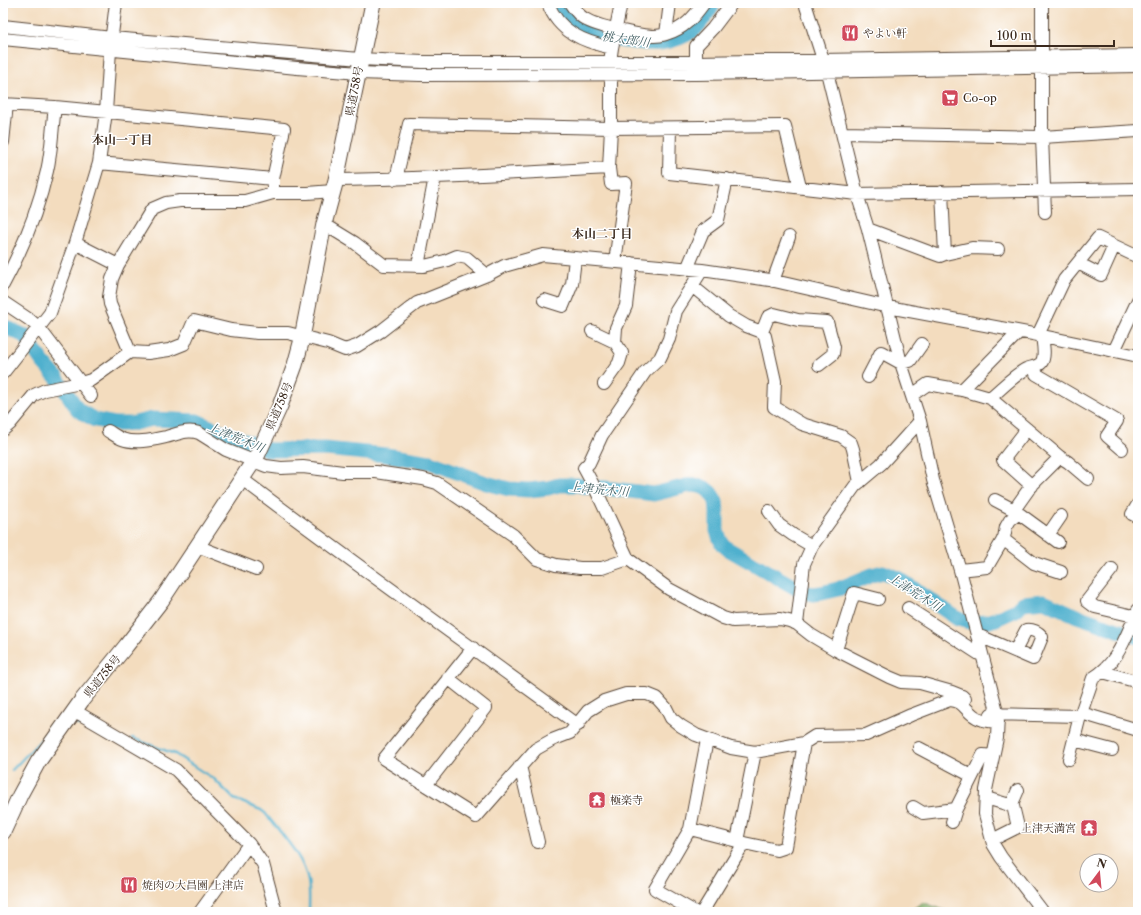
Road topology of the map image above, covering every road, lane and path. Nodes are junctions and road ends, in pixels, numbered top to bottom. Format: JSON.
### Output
{"nodes":[{"id":1,"x":116,"y":3,"type":"edge"},
{"id":2,"x":373,"y":3,"type":"edge"},
{"id":3,"x":548,"y":3,"type":"edge"},
{"id":4,"x":570,"y":3,"type":"edge"},
{"id":5,"x":621,"y":3,"type":"edge"},
{"id":6,"x":670,"y":3,"type":"edge"},
{"id":7,"x":704,"y":3,"type":"edge"},
{"id":8,"x":732,"y":3,"type":"edge"},
{"id":9,"x":805,"y":3,"type":"edge"},
{"id":10,"x":1042,"y":3,"type":"edge"},
{"id":11,"x":3,"y":26,"type":"edge"},
{"id":12,"x":616,"y":29,"type":"junction"},
{"id":13,"x":666,"y":34,"type":"junction"},
{"id":14,"x":3,"y":39,"type":"edge"},
{"id":15,"x":111,"y":44,"type":"junction"},
{"id":16,"x":612,"y":48,"type":"junction"},
{"id":17,"x":1138,"y":55,"type":"edge"},
{"id":18,"x":823,"y":61,"type":"junction"},
{"id":19,"x":610,"y":62,"type":"junction"},
{"id":20,"x":696,"y":62,"type":"junction"},
{"id":21,"x":1042,"y":62,"type":"junction"},
{"id":22,"x":359,"y":66,"type":"junction"},
{"id":23,"x":1138,"y":66,"type":"edge"},
{"id":24,"x":828,"y":72,"type":"junction"},
{"id":25,"x":611,"y":75,"type":"junction"},
{"id":26,"x":5,"y":104,"type":"edge"},
{"id":27,"x":55,"y":107,"type":"junction"},
{"id":28,"x":106,"y":112,"type":"junction"},
{"id":29,"x":611,"y":128,"type":"junction"},
{"id":30,"x":670,"y":128,"type":"junction"},
{"id":31,"x":1138,"y":131,"type":"edge"},
{"id":32,"x":843,"y":133,"type":"junction"},
{"id":33,"x":1042,"y":137,"type":"junction"},
{"id":34,"x":3,"y":142,"type":"edge"},
{"id":35,"x":99,"y":163,"type":"junction"},
{"id":36,"x":608,"y":168,"type":"junction"},
{"id":37,"x":435,"y":177,"type":"junction"},
{"id":38,"x":273,"y":179,"type":"junction"},
{"id":39,"x":396,"y":179,"type":"junction"},
{"id":40,"x":727,"y":179,"type":"junction"},
{"id":41,"x":334,"y":185,"type":"junction"},
{"id":42,"x":800,"y":187,"type":"junction"},
{"id":43,"x":1045,"y":190,"type":"junction"},
{"id":44,"x":1138,"y":190,"type":"edge"},
{"id":45,"x":942,"y":192,"type":"junction"},
{"id":46,"x":273,"y":193,"type":"junction"},
{"id":47,"x":857,"y":194,"type":"junction"},
{"id":48,"x":1045,"y":212,"type":"dead end"},
{"id":49,"x":324,"y":224,"type":"junction"},
{"id":50,"x":868,"y":229,"type":"junction"},
{"id":51,"x":789,"y":237,"type":"dead end"},
{"id":52,"x":75,"y":243,"type":"junction"},
{"id":53,"x":1114,"y":246,"type":"junction"},
{"id":54,"x":998,"y":249,"type":"dead end"},
{"id":55,"x":945,"y":254,"type":"junction"},
{"id":56,"x":1138,"y":257,"type":"edge"},
{"id":57,"x":575,"y":259,"type":"junction"},
{"id":58,"x":615,"y":262,"type":"junction"},
{"id":59,"x":631,"y":263,"type":"junction"},
{"id":60,"x":1078,"y":263,"type":"junction"},
{"id":61,"x":118,"y":265,"type":"junction"},
{"id":62,"x":418,"y":266,"type":"junction"},
{"id":63,"x":687,"y":269,"type":"junction"},
{"id":64,"x":702,"y":270,"type":"junction"},
{"id":65,"x":487,"y":275,"type":"junction"},
{"id":66,"x":773,"y":281,"type":"junction"},
{"id":67,"x":3,"y":285,"type":"edge"},
{"id":68,"x":692,"y":286,"type":"junction"},
{"id":69,"x":544,"y":300,"type":"dead end"},
{"id":70,"x":1138,"y":300,"type":"edge"},
{"id":71,"x":3,"y":302,"type":"edge"},
{"id":72,"x":888,"y":307,"type":"junction"},
{"id":73,"x":37,"y":331,"type":"junction"},
{"id":74,"x":592,"y":332,"type":"dead end"},
{"id":75,"x":762,"y":332,"type":"junction"},
{"id":76,"x":1019,"y":332,"type":"junction"},
{"id":77,"x":302,"y":336,"type":"junction"},
{"id":78,"x":1040,"y":336,"type":"junction"},
{"id":79,"x":615,"y":342,"type":"junction"},
{"id":80,"x":922,"y":344,"type":"dead end"},
{"id":81,"x":1114,"y":351,"type":"junction"},
{"id":82,"x":130,"y":352,"type":"junction"},
{"id":83,"x":1138,"y":356,"type":"edge"},
{"id":84,"x":901,"y":363,"type":"junction"},
{"id":85,"x":819,"y":365,"type":"dead end"},
{"id":86,"x":1035,"y":367,"type":"junction"},
{"id":87,"x":3,"y":373,"type":"edge"},
{"id":88,"x":868,"y":377,"type":"dead end"},
{"id":89,"x":79,"y":383,"type":"junction"},
{"id":90,"x":604,"y":384,"type":"dead end"},
{"id":91,"x":962,"y":390,"type":"junction"},
{"id":92,"x":912,"y":395,"type":"junction"},
{"id":93,"x":91,"y":396,"type":"dead end"},
{"id":94,"x":990,"y":398,"type":"junction"},
{"id":95,"x":920,"y":420,"type":"junction"},
{"id":96,"x":5,"y":426,"type":"edge"},
{"id":97,"x":1027,"y":429,"type":"junction"},
{"id":98,"x":108,"y":431,"type":"dead end"},
{"id":99,"x":1122,"y":449,"type":"dead end"},
{"id":100,"x":1060,"y":457,"type":"junction"},
{"id":101,"x":255,"y":459,"type":"junction"},
{"id":102,"x":242,"y":479,"type":"junction"},
{"id":103,"x":1088,"y":479,"type":"dead end"},
{"id":104,"x":860,"y":482,"type":"junction"},
{"id":105,"x":1032,"y":486,"type":"junction"},
{"id":106,"x":995,"y":500,"type":"dead end"},
{"id":107,"x":1138,"y":504,"type":"edge"},
{"id":108,"x":769,"y":511,"type":"dead end"},
{"id":109,"x":1016,"y":512,"type":"junction"},
{"id":110,"x":1061,"y":516,"type":"dead end"},
{"id":111,"x":1138,"y":517,"type":"edge"},
{"id":112,"x":1048,"y":535,"type":"junction"},
{"id":113,"x":1003,"y":540,"type":"junction"},
{"id":114,"x":1058,"y":542,"type":"dead end"},
{"id":115,"x":197,"y":546,"type":"junction"},
{"id":116,"x":812,"y":546,"type":"junction"},
{"id":117,"x":628,"y":559,"type":"junction"},
{"id":118,"x":256,"y":569,"type":"dead end"},
{"id":119,"x":1112,"y":569,"type":"dead end"},
{"id":120,"x":960,"y":570,"type":"junction"},
{"id":121,"x":1061,"y":572,"type":"dead end"},
{"id":122,"x":878,"y":599,"type":"dead end"},
{"id":123,"x":908,"y":608,"type":"dead end"},
{"id":124,"x":1137,"y":615,"type":"edge"},
{"id":125,"x":797,"y":624,"type":"junction"},
{"id":126,"x":977,"y":636,"type":"junction"},
{"id":127,"x":473,"y":648,"type":"junction"},
{"id":128,"x":836,"y":650,"type":"junction"},
{"id":129,"x":1015,"y":651,"type":"dead end"},
{"id":130,"x":982,"y":655,"type":"junction"},
{"id":131,"x":1103,"y":672,"type":"junction"},
{"id":132,"x":448,"y":678,"type":"junction"},
{"id":133,"x":1138,"y":682,"type":"edge"},
{"id":134,"x":75,"y":711,"type":"junction"},
{"id":135,"x":1080,"y":715,"type":"junction"},
{"id":136,"x":998,"y":719,"type":"junction"},
{"id":137,"x":578,"y":726,"type":"junction"},
{"id":138,"x":1138,"y":730,"type":"edge"},
{"id":139,"x":707,"y":740,"type":"junction"},
{"id":140,"x":1074,"y":740,"type":"junction"},
{"id":141,"x":804,"y":743,"type":"junction"},
{"id":142,"x":919,"y":748,"type":"dead end"},
{"id":143,"x":1112,"y":750,"type":"dead end"},
{"id":144,"x":755,"y":752,"type":"junction"},
{"id":145,"x":993,"y":756,"type":"junction"},
{"id":146,"x":1069,"y":759,"type":"dead end"},
{"id":147,"x":520,"y":766,"type":"junction"},
{"id":148,"x":972,"y":776,"type":"junction"},
{"id":149,"x":426,"y":785,"type":"junction"},
{"id":150,"x":1018,"y":790,"type":"dead end"},
{"id":151,"x":986,"y":798,"type":"junction"},
{"id":152,"x":1011,"y":806,"type":"junction"},
{"id":153,"x":912,"y":808,"type":"dead end"},
{"id":154,"x":956,"y":809,"type":"junction"},
{"id":155,"x":952,"y":822,"type":"dead end"},
{"id":156,"x":690,"y":830,"type":"junction"},
{"id":157,"x":3,"y":832,"type":"edge"},
{"id":158,"x":992,"y":840,"type":"junction"},
{"id":159,"x":538,"y":842,"type":"dead end"},
{"id":160,"x":741,"y":842,"type":"junction"},
{"id":161,"x":249,"y":844,"type":"junction"},
{"id":162,"x":1040,"y":910,"type":"edge"},
{"id":163,"x":200,"y":912,"type":"edge"},
{"id":164,"x":276,"y":912,"type":"edge"},
{"id":165,"x":694,"y":912,"type":"edge"},
{"id":166,"x":702,"y":912,"type":"edge"}],
"edges":[{"from":1,"to":15,"type":"street"},
{"from":2,"to":22,"type":"main road","name":"県道758号"},
{"from":3,"to":16,"type":"street"},
{"from":4,"to":12,"type":"street"},
{"from":5,"to":12,"type":"street"},
{"from":6,"to":13,"type":"street"},
{"from":7,"to":13,"type":"street"},
{"from":8,"to":20,"type":"street"},
{"from":9,"to":18,"type":"street"},
{"from":10,"to":21,"type":"street"},
{"from":11,"to":15,"type":"street"},
{"from":12,"to":13,"type":"street"},
{"from":12,"to":16,"type":"street"},
{"from":14,"to":15,"type":"street"},
{"from":15,"to":22,"type":"street"},
{"from":15,"to":28,"type":"street"},
{"from":16,"to":19,"type":"street"},
{"from":17,"to":21,"type":"street"},
{"from":18,"to":20,"type":"street"},
{"from":18,"to":21,"type":"street"},
{"from":18,"to":24,"type":"street"},
{"from":19,"to":20,"type":"street"},
{"from":19,"to":22,"type":"street"},
{"from":21,"to":23,"type":"street"},
{"from":21,"to":24,"type":"street"},
{"from":21,"to":33,"type":"street"},
{"from":22,"to":25,"type":"street"},
{"from":22,"to":41,"type":"main road","name":"県道758号"},
{"from":24,"to":25,"type":"street"},
{"from":24,"to":32,"type":"street"},
{"from":25,"to":29,"type":"street"},
{"from":26,"to":27,"type":"street"},
{"from":26,"to":34,"type":"street"},
{"from":27,"to":28,"type":"street"},
{"from":27,"to":67,"type":"street"},
{"from":28,"to":35,"type":"street"},
{"from":28,"to":38,"type":"street"},
{"from":29,"to":30,"type":"street"},
{"from":29,"to":36,"type":"street"},
{"from":29,"to":39,"type":"street"},
{"from":30,"to":40,"type":"street"},
{"from":30,"to":42,"type":"street"},
{"from":31,"to":33,"type":"street"},
{"from":32,"to":33,"type":"street"},
{"from":32,"to":47,"type":"street"},
{"from":33,"to":43,"type":"street"},
{"from":35,"to":38,"type":"street"},
{"from":35,"to":52,"type":"street"},
{"from":36,"to":37,"type":"street"},
{"from":36,"to":58,"type":"street"},
{"from":37,"to":39,"type":"street"},
{"from":37,"to":62,"type":"street"},
{"from":38,"to":46,"type":"street"},
{"from":39,"to":41,"type":"street"},
{"from":40,"to":42,"type":"street"},
{"from":40,"to":63,"type":"street"},
{"from":41,"to":46,"type":"street"},
{"from":41,"to":49,"type":"main road","name":"県道758号"},
{"from":42,"to":47,"type":"street"},
{"from":43,"to":44,"type":"street"},
{"from":43,"to":45,"type":"street"},
{"from":43,"to":48,"type":"street"},
{"from":45,"to":47,"type":"street"},
{"from":45,"to":55,"type":"street"},
{"from":46,"to":61,"type":"street"},
{"from":47,"to":50,"type":"street"},
{"from":49,"to":62,"type":"street"},
{"from":49,"to":77,"type":"main road","name":"県道758号"},
{"from":50,"to":55,"type":"street"},
{"from":50,"to":72,"type":"street"},
{"from":51,"to":66,"type":"street"},
{"from":52,"to":61,"type":"street"},
{"from":52,"to":73,"type":"street"},
{"from":53,"to":56,"type":"street"},
{"from":53,"to":60,"type":"street"},
{"from":53,"to":60,"type":"street"},
{"from":54,"to":55,"type":"street"},
{"from":57,"to":58,"type":"street"},
{"from":57,"to":65,"type":"street"},
{"from":57,"to":69,"type":"street"},
{"from":58,"to":59,"type":"street"},
{"from":59,"to":63,"type":"street"},
{"from":59,"to":79,"type":"street"},
{"from":60,"to":78,"type":"street"},
{"from":61,"to":82,"type":"street"},
{"from":62,"to":65,"type":"street"},
{"from":63,"to":64,"type":"street"},
{"from":64,"to":66,"type":"street"},
{"from":64,"to":68,"type":"street"},
{"from":65,"to":77,"type":"street"},
{"from":66,"to":72,"type":"street"},
{"from":68,"to":75,"type":"street"},
{"from":68,"to":117,"type":"street"},
{"from":70,"to":81,"type":"street"},
{"from":71,"to":73,"type":"street"},
{"from":72,"to":76,"type":"street"},
{"from":72,"to":84,"type":"street"},
{"from":73,"to":87,"type":"street"},
{"from":73,"to":89,"type":"street"},
{"from":74,"to":79,"type":"street"},
{"from":75,"to":85,"type":"street"},
{"from":75,"to":104,"type":"street"},
{"from":76,"to":78,"type":"street"},
{"from":76,"to":91,"type":"street"},
{"from":77,"to":82,"type":"street"},
{"from":77,"to":101,"type":"main road","name":"県道758号"},
{"from":78,"to":81,"type":"street"},
{"from":78,"to":86,"type":"street"},
{"from":79,"to":90,"type":"street"},
{"from":80,"to":84,"type":"street"},
{"from":81,"to":83,"type":"street"},
{"from":82,"to":89,"type":"street"},
{"from":84,"to":88,"type":"street"},
{"from":84,"to":92,"type":"street"},
{"from":86,"to":94,"type":"street"},
{"from":86,"to":99,"type":"street"},
{"from":89,"to":93,"type":"street"},
{"from":89,"to":96,"type":"street"},
{"from":91,"to":92,"type":"street"},
{"from":91,"to":94,"type":"street"},
{"from":92,"to":95,"type":"street"},
{"from":94,"to":97,"type":"street"},
{"from":95,"to":104,"type":"street"},
{"from":95,"to":120,"type":"street"},
{"from":97,"to":100,"type":"street"},
{"from":97,"to":105,"type":"street"},
{"from":98,"to":101,"type":"street"},
{"from":100,"to":103,"type":"street"},
{"from":100,"to":105,"type":"street"},
{"from":101,"to":102,"type":"main road","name":"県道758号"},
{"from":101,"to":117,"type":"street"},
{"from":102,"to":115,"type":"main road","name":"県道758号"},
{"from":102,"to":127,"type":"street"},
{"from":104,"to":116,"type":"street"},
{"from":105,"to":109,"type":"street"},
{"from":106,"to":109,"type":"street"},
{"from":107,"to":111,"type":"street"},
{"from":108,"to":116,"type":"street"},
{"from":109,"to":112,"type":"street"},
{"from":109,"to":113,"type":"street"},
{"from":110,"to":112,"type":"street"},
{"from":112,"to":114,"type":"street"},
{"from":113,"to":120,"type":"street"},
{"from":113,"to":121,"type":"street"},
{"from":115,"to":118,"type":"street"},
{"from":115,"to":134,"type":"main road","name":"県道758号"},
{"from":116,"to":125,"type":"street"},
{"from":117,"to":125,"type":"street"},
{"from":119,"to":124,"type":"street"},
{"from":120,"to":126,"type":"street"},
{"from":122,"to":128,"type":"street"},
{"from":123,"to":130,"type":"street"},
{"from":124,"to":131,"type":"street"},
{"from":125,"to":128,"type":"street"},
{"from":126,"to":129,"type":"street"},
{"from":126,"to":130,"type":"street"},
{"from":127,"to":132,"type":"street"},
{"from":127,"to":137,"type":"street"},
{"from":128,"to":136,"type":"street"},
{"from":130,"to":136,"type":"street"},
{"from":131,"to":133,"type":"street"},
{"from":131,"to":135,"type":"street"},
{"from":132,"to":149,"type":"street"},
{"from":132,"to":149,"type":"street"},
{"from":134,"to":157,"type":"main road","name":"県道758号"},
{"from":134,"to":161,"type":"street"},
{"from":135,"to":136,"type":"street"},
{"from":135,"to":138,"type":"street"},
{"from":135,"to":140,"type":"street"},
{"from":136,"to":141,"type":"street"},
{"from":136,"to":145,"type":"street"},
{"from":137,"to":139,"type":"street"},
{"from":137,"to":147,"type":"street"},
{"from":139,"to":144,"type":"street"},
{"from":139,"to":156,"type":"street"},
{"from":140,"to":143,"type":"street"},
{"from":140,"to":146,"type":"street"},
{"from":141,"to":144,"type":"street"},
{"from":141,"to":160,"type":"street"},
{"from":142,"to":148,"type":"street"},
{"from":144,"to":160,"type":"street"},
{"from":145,"to":148,"type":"street"},
{"from":145,"to":151,"type":"street"},
{"from":147,"to":149,"type":"street"},
{"from":147,"to":159,"type":"street"},
{"from":148,"to":154,"type":"street"},
{"from":150,"to":152,"type":"street"},
{"from":151,"to":152,"type":"street"},
{"from":151,"to":158,"type":"street"},
{"from":152,"to":158,"type":"street"},
{"from":153,"to":154,"type":"street"},
{"from":154,"to":155,"type":"street"},
{"from":156,"to":160,"type":"street"},
{"from":156,"to":165,"type":"street"},
{"from":158,"to":162,"type":"street"},
{"from":160,"to":166,"type":"street"},
{"from":161,"to":163,"type":"street"},
{"from":161,"to":164,"type":"street"}]}
